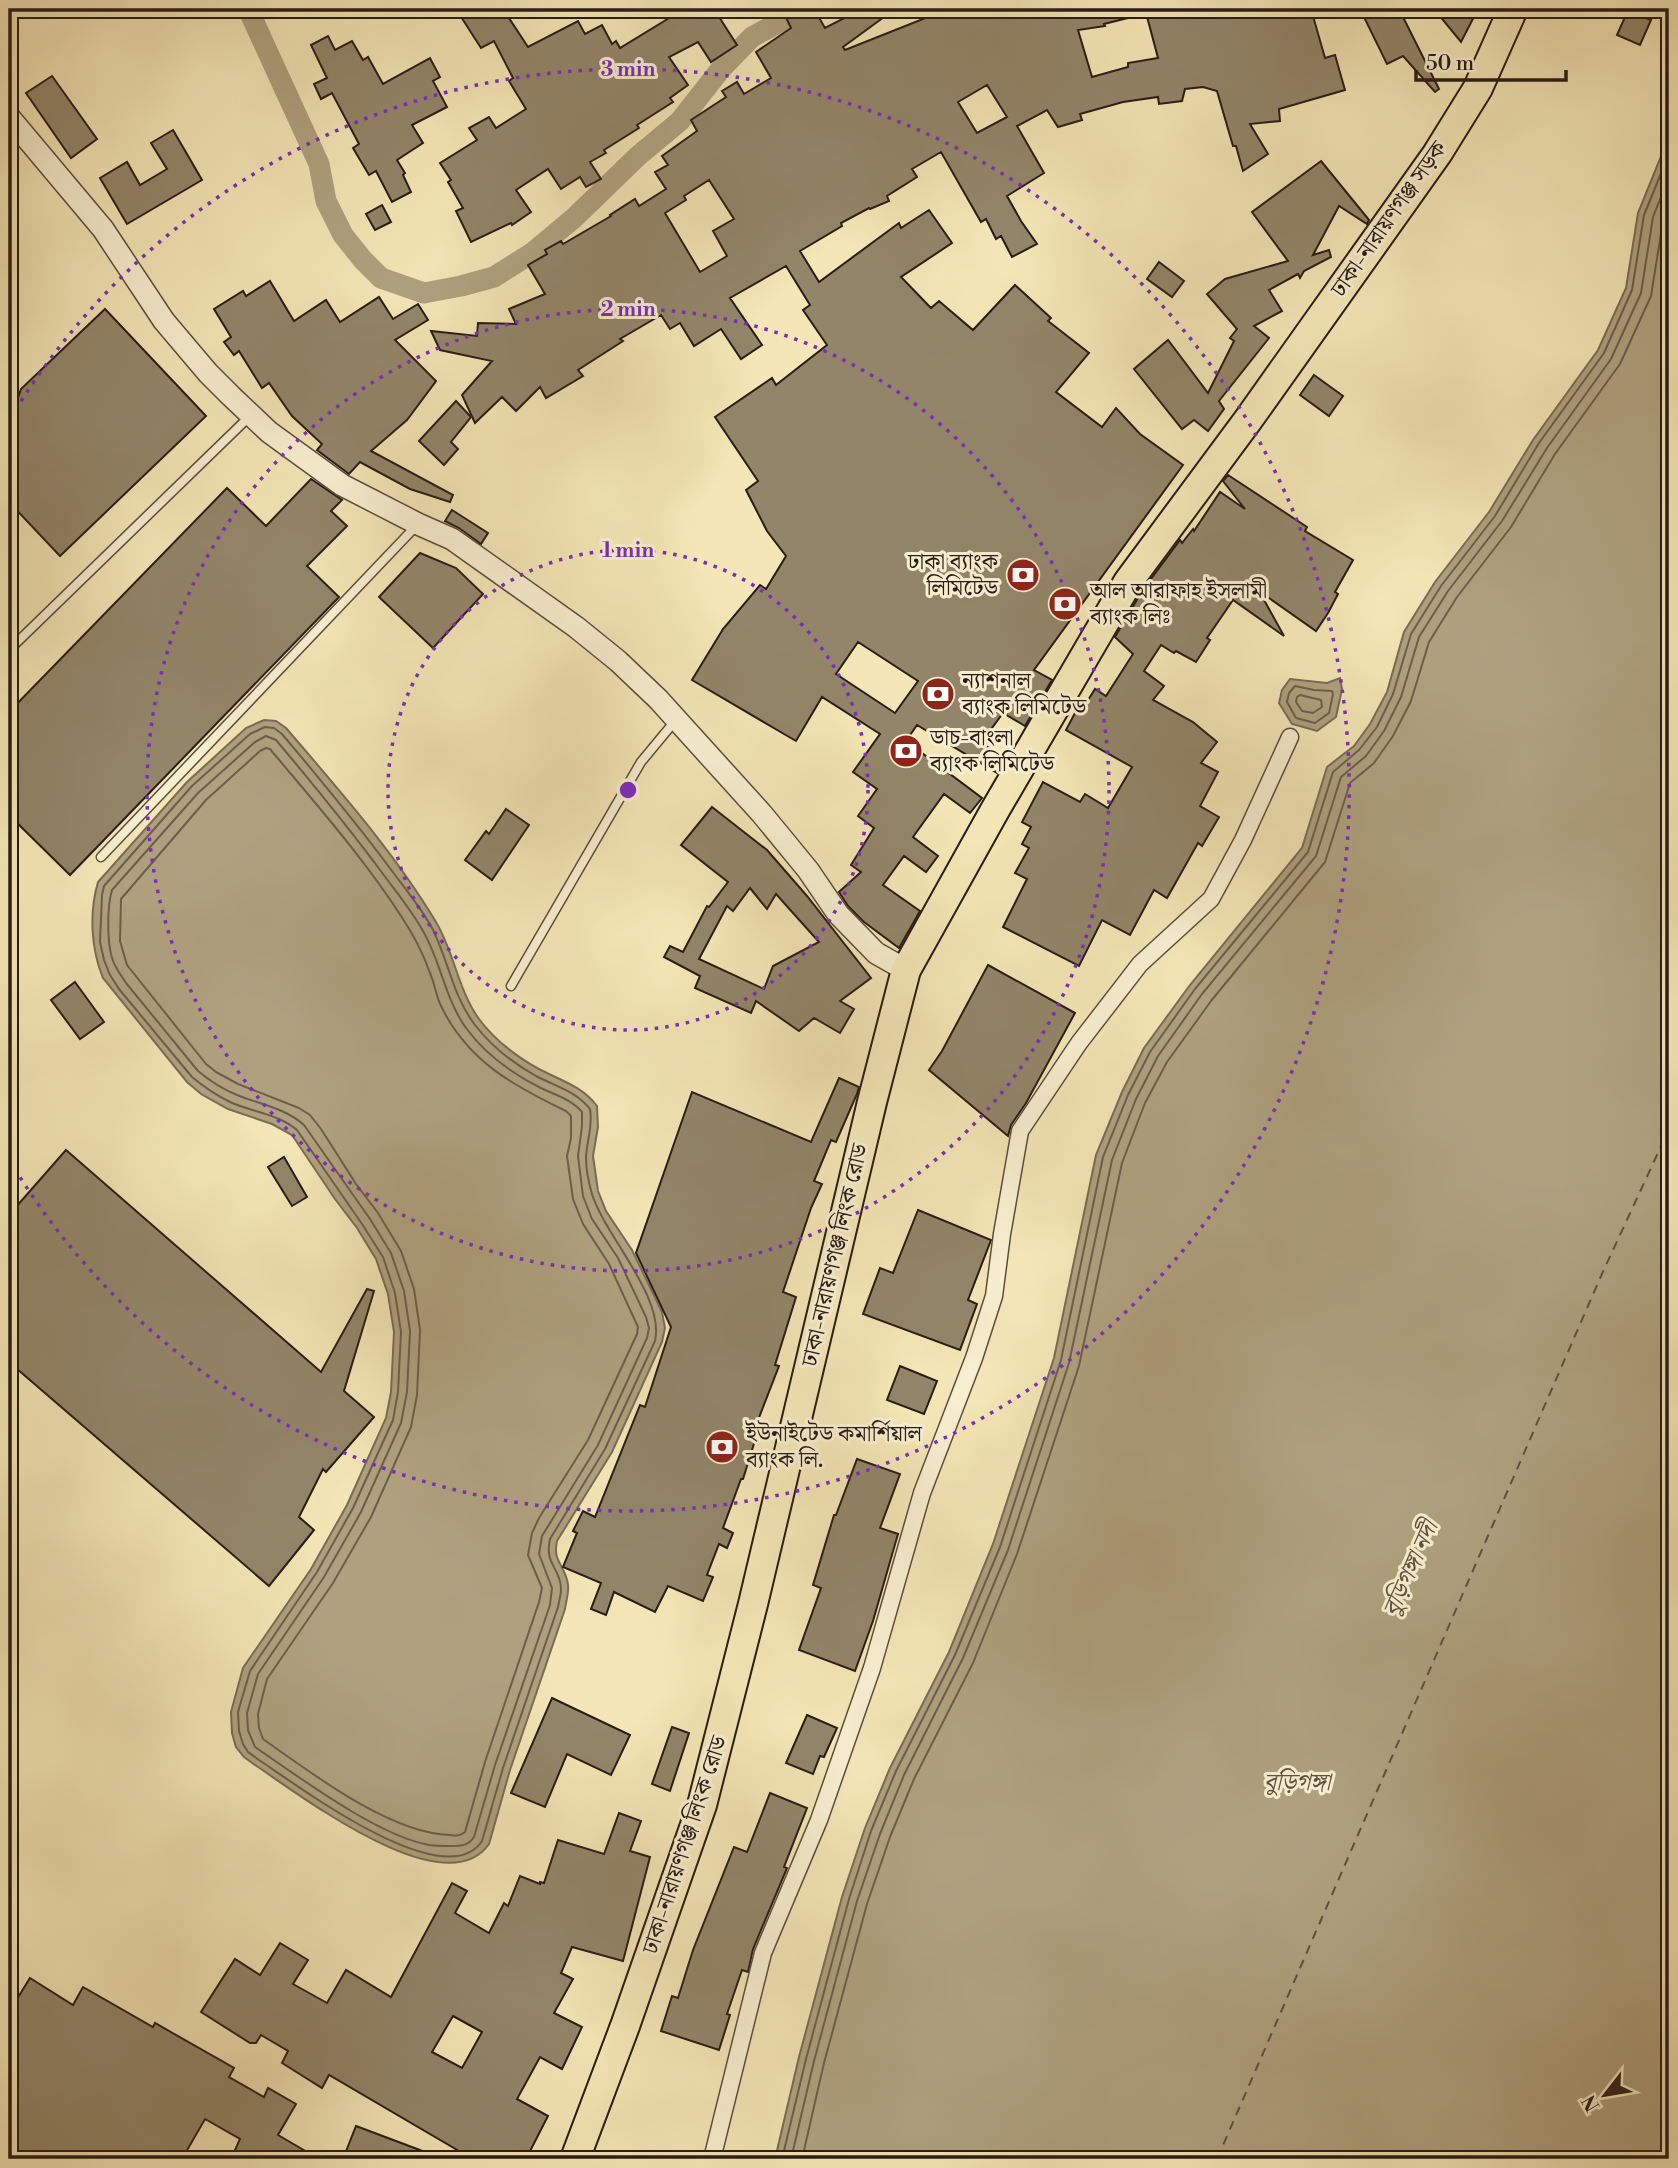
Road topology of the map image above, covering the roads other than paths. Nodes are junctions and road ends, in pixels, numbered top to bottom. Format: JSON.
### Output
{"nodes":[{"id":1,"x":1513,"y":9,"type":"edge"},
{"id":2,"x":9,"y":117,"type":"edge"},
{"id":3,"x":251,"y":414,"type":"junction"},
{"id":4,"x":1248,"y":420,"type":"joint"},
{"id":5,"x":418,"y":524,"type":"junction"},
{"id":6,"x":9,"y":650,"type":"edge"},
{"id":7,"x":676,"y":720,"type":"junction"},
{"id":8,"x":1290,"y":737,"type":"dead end"},
{"id":9,"x":102,"y":857,"type":"dead end"},
{"id":10,"x":906,"y":971,"type":"junction"},
{"id":11,"x":511,"y":986,"type":"dead end"},
{"id":12,"x":575,"y":2159,"type":"edge"},
{"id":13,"x":712,"y":2159,"type":"edge"}],
"edges":[{"from":1,"to":4,"type":"highway","name":"ঢাকা-নারায়ণগঞ্জ সড়ক"},
{"from":2,"to":3,"type":"street"},
{"from":3,"to":5,"type":"street"},
{"from":3,"to":6,"type":"lane"},
{"from":4,"to":10,"type":"highway","name":"ঢাকা-নারায়ণগঞ্জ লিংক রোড"},
{"from":5,"to":7,"type":"street"},
{"from":5,"to":9,"type":"lane"},
{"from":7,"to":10,"type":"street"},
{"from":7,"to":11,"type":"lane"},
{"from":8,"to":13,"type":"street"},
{"from":10,"to":12,"type":"highway","name":"ঢাকা-নারায়ণগঞ্জ লিংক রোড"}]}
